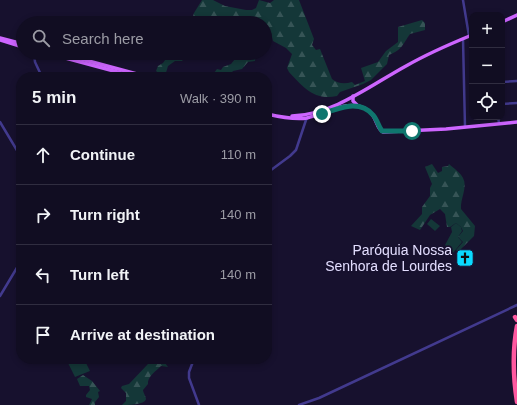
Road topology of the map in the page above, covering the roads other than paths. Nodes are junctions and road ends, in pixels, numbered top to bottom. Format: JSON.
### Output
{"nodes":[{"id":1,"x":463,"y":0,"type":"edge"},
{"id":2,"x":517,"y":15,"type":"edge"},
{"id":3,"x":505,"y":21,"type":"edge"},
{"id":4,"x":469,"y":26,"type":"edge"},
{"id":5,"x":469,"y":36,"type":"edge"},
{"id":6,"x":0,"y":39,"type":"edge"},
{"id":7,"x":463,"y":39,"type":"junction"},
{"id":8,"x":16,"y":43,"type":"edge"},
{"id":9,"x":36,"y":60,"type":"edge"},
{"id":10,"x":73,"y":60,"type":"edge"},
{"id":11,"x":84,"y":60,"type":"edge"},
{"id":12,"x":40,"y":72,"type":"edge"},
{"id":13,"x":117,"y":72,"type":"edge"},
{"id":14,"x":129,"y":72,"type":"edge"},
{"id":15,"x":517,"y":81,"type":"edge"},
{"id":16,"x":505,"y":82,"type":"edge"},
{"id":17,"x":353,"y":96,"type":"junction"},
{"id":18,"x":347,"y":99,"type":"junction"},
{"id":19,"x":517,"y":103,"type":"edge"},
{"id":20,"x":505,"y":104,"type":"edge"},
{"id":21,"x":349,"y":106,"type":"junction"},
{"id":22,"x":358,"y":106,"type":"junction"},
{"id":23,"x":272,"y":113,"type":"edge"},
{"id":24,"x":272,"y":114,"type":"edge"},
{"id":25,"x":307,"y":116,"type":"junction"},
{"id":26,"x":498,"y":120,"type":"edge"},
{"id":27,"x":0,"y":122,"type":"edge"},
{"id":28,"x":517,"y":122,"type":"edge"},
{"id":29,"x":499,"y":123,"type":"junction"},
{"id":30,"x":465,"y":127,"type":"junction"},
{"id":31,"x":16,"y":149,"type":"edge"},
{"id":32,"x":272,"y":169,"type":"edge"},
{"id":33,"x":16,"y":270,"type":"edge"},
{"id":34,"x":0,"y":295,"type":"edge"},
{"id":35,"x":517,"y":305,"type":"edge"},
{"id":36,"x":517,"y":326,"type":"edge"},
{"id":37,"x":515,"y":345,"type":"junction"},
{"id":38,"x":510,"y":352,"type":"dead end"},
{"id":39,"x":192,"y":364,"type":"edge"},
{"id":40,"x":517,"y":402,"type":"edge"},
{"id":41,"x":199,"y":405,"type":"edge"},
{"id":42,"x":298,"y":405,"type":"edge"}],
"edges":[{"from":1,"to":4,"type":"street"},
{"from":2,"to":3,"type":"main road"},
{"from":5,"to":7,"type":"main road"},
{"from":6,"to":8,"type":"main road"},
{"from":7,"to":17,"type":"main road"},
{"from":7,"to":30,"type":"street"},
{"from":9,"to":12,"type":"street"},
{"from":10,"to":13,"type":"main road"},
{"from":11,"to":14,"type":"main road"},
{"from":15,"to":16,"type":"street"},
{"from":17,"to":18,"type":"main road"},
{"from":17,"to":22,"type":"main road"},
{"from":18,"to":21,"type":"main road"},
{"from":18,"to":25,"type":"main road"},
{"from":19,"to":20,"type":"street"},
{"from":21,"to":22,"type":"main road"},
{"from":21,"to":25,"type":"main road"},
{"from":22,"to":30,"type":"main road"},
{"from":23,"to":25,"type":"main road"},
{"from":24,"to":25,"type":"main road"},
{"from":25,"to":32,"type":"street"},
{"from":26,"to":29,"type":"street"},
{"from":27,"to":31,"type":"street"},
{"from":28,"to":29,"type":"main road"},
{"from":29,"to":30,"type":"main road"},
{"from":33,"to":34,"type":"street"},
{"from":35,"to":42,"type":"street"},
{"from":36,"to":37,"type":"highway"},
{"from":37,"to":38,"type":"highway"},
{"from":37,"to":40,"type":"highway"},
{"from":39,"to":41,"type":"street"}]}
